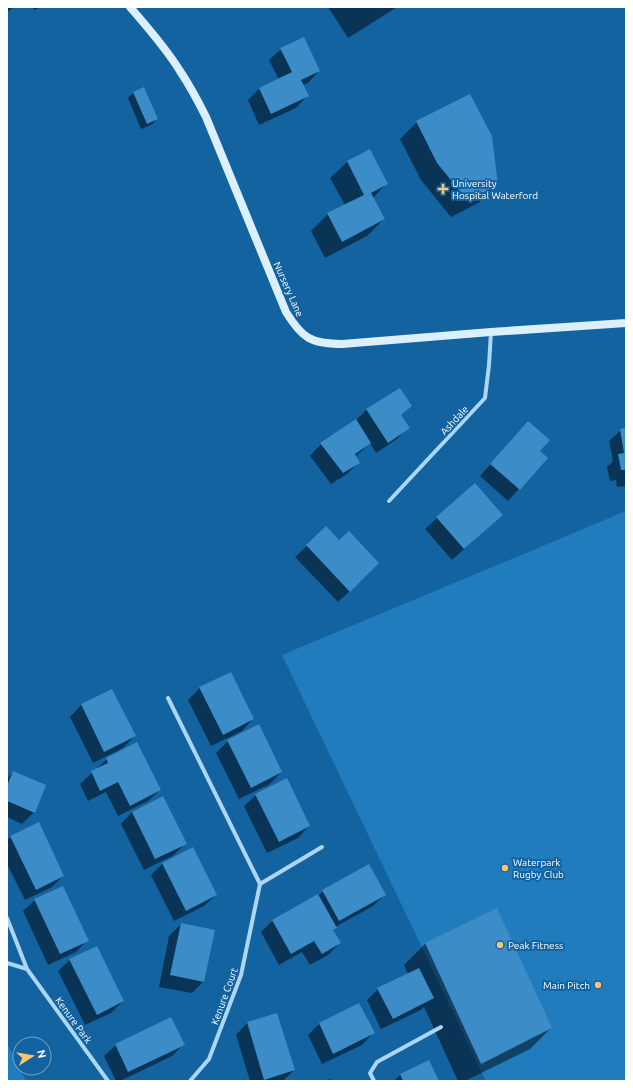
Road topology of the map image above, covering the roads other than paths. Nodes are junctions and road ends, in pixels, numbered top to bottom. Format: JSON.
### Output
{"nodes":[{"id":1,"x":130,"y":7,"type":"edge"},
{"id":2,"x":626,"y":323,"type":"edge"},
{"id":3,"x":491,"y":332,"type":"junction"},
{"id":4,"x":388,"y":501,"type":"dead end"},
{"id":5,"x":168,"y":698,"type":"dead end"},
{"id":6,"x":322,"y":847,"type":"dead end"},
{"id":7,"x":260,"y":884,"type":"junction"},
{"id":8,"x":7,"y":918,"type":"edge"},
{"id":9,"x":7,"y":963,"type":"edge"},
{"id":10,"x":27,"y":969,"type":"junction"},
{"id":11,"x":441,"y":1027,"type":"dead end"},
{"id":12,"x":108,"y":1081,"type":"edge"},
{"id":13,"x":190,"y":1081,"type":"edge"},
{"id":14,"x":374,"y":1081,"type":"edge"}],
"edges":[{"from":1,"to":3,"type":"street","name":"Nursery Lane"},
{"from":2,"to":3,"type":"street","name":"Nursery Lane"},
{"from":3,"to":4,"type":"street","name":"Ashdale"},
{"from":5,"to":7,"type":"street"},
{"from":6,"to":7,"type":"street"},
{"from":7,"to":13,"type":"street","name":"Kenure Court"},
{"from":8,"to":10,"type":"street","name":"Kenure Park"},
{"from":9,"to":10,"type":"street"},
{"from":10,"to":12,"type":"street","name":"Kenure Park"},
{"from":11,"to":14,"type":"street"}]}
